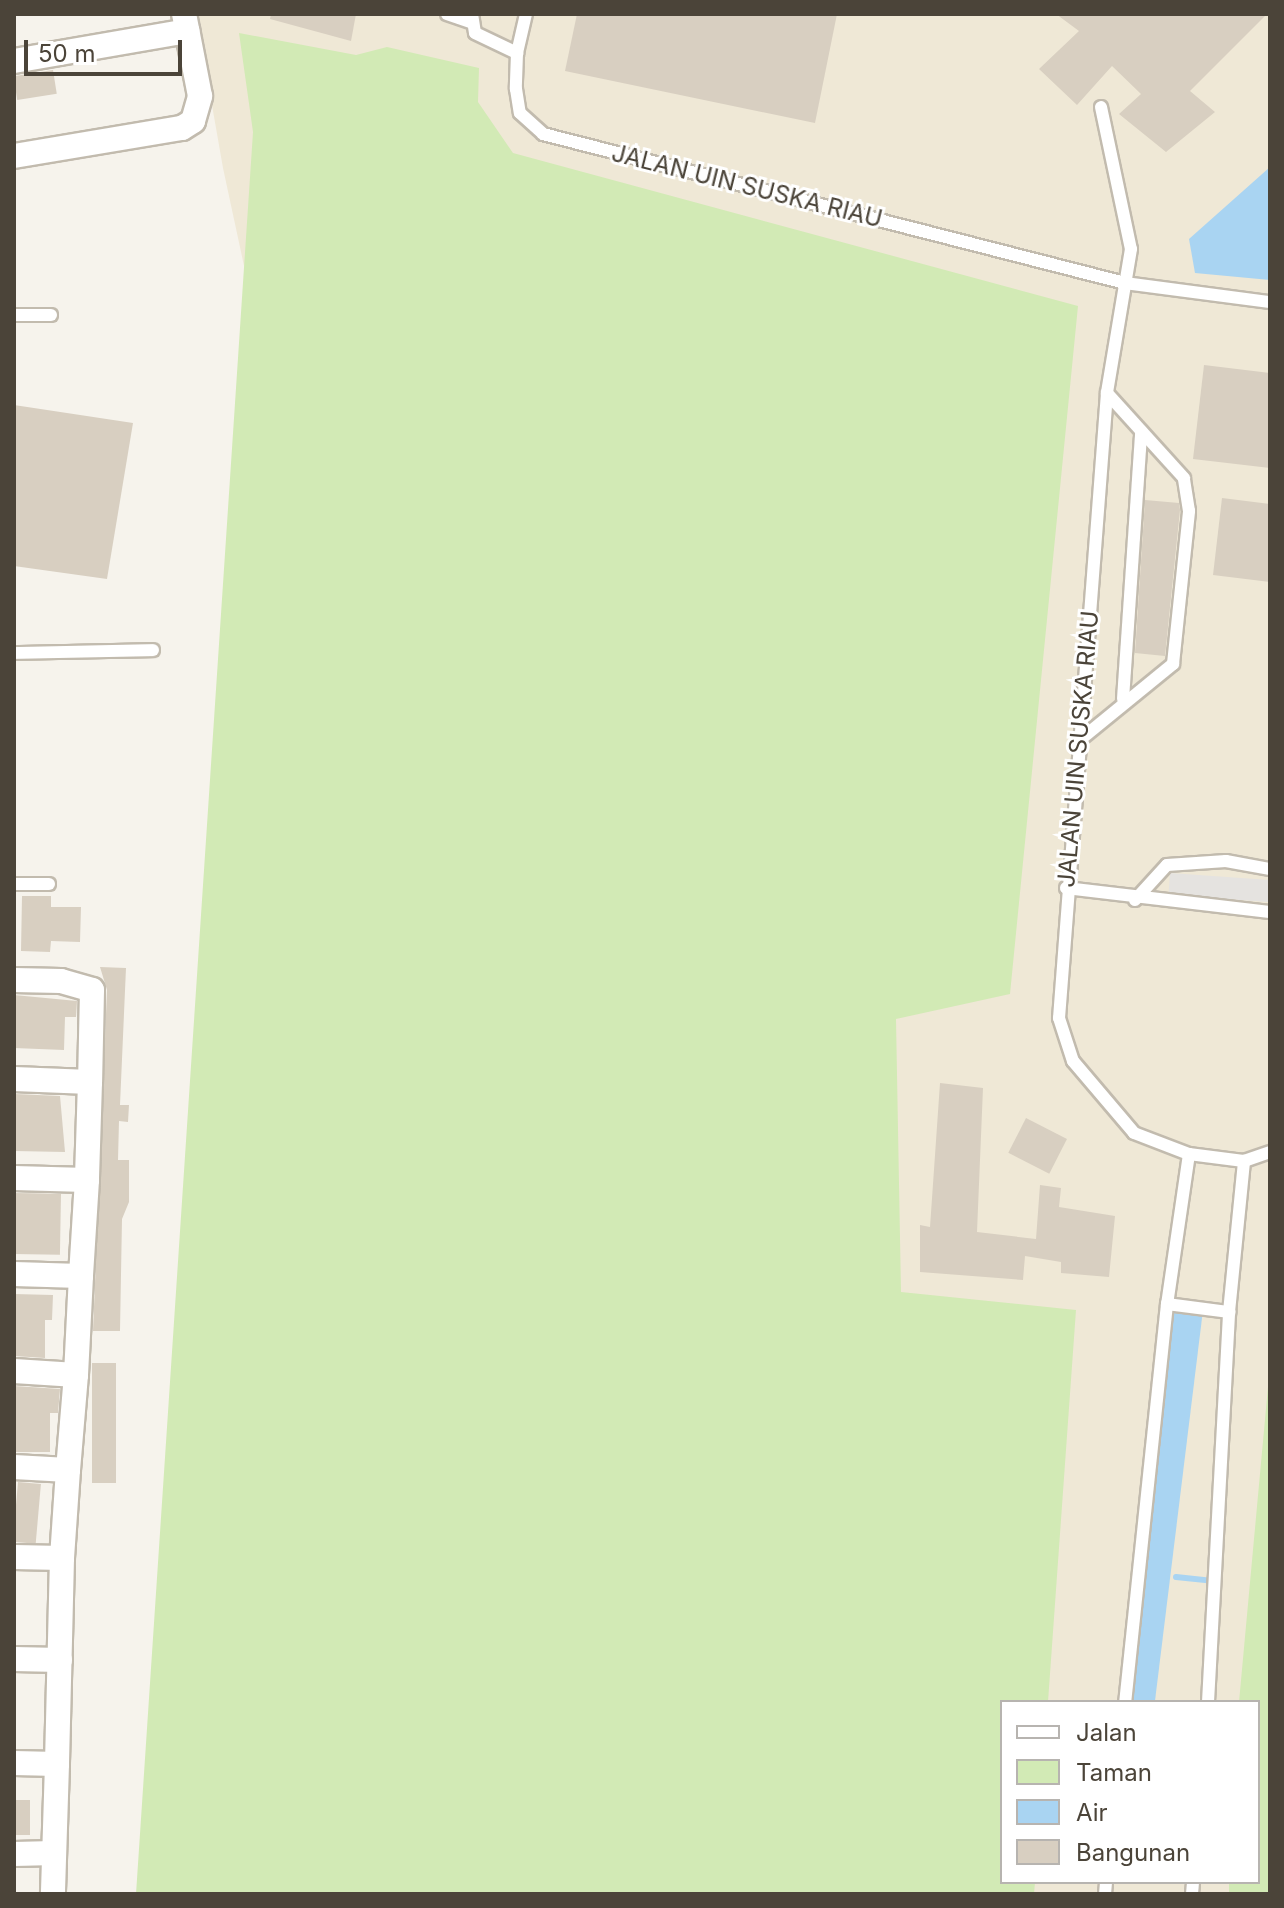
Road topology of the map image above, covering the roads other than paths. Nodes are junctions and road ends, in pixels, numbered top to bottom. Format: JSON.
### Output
{"nodes":[{"id":1,"x":447,"y":14,"type":"edge"},
{"id":2,"x":526,"y":14,"type":"edge"},
{"id":3,"x":471,"y":18,"type":"edge"},
{"id":4,"x":185,"y":22,"type":"edge"},
{"id":5,"x":517,"y":53,"type":"junction"},
{"id":6,"x":14,"y":61,"type":"edge"},
{"id":7,"x":1101,"y":107,"type":"dead end"},
{"id":8,"x":14,"y":156,"type":"edge"},
{"id":9,"x":1125,"y":283,"type":"junction"},
{"id":10,"x":1270,"y":302,"type":"edge"},
{"id":11,"x":14,"y":315,"type":"edge"},
{"id":12,"x":51,"y":315,"type":"dead end"},
{"id":13,"x":1107,"y":393,"type":"junction"},
{"id":14,"x":1141,"y":432,"type":"junction"},
{"id":15,"x":153,"y":650,"type":"dead end"},
{"id":16,"x":14,"y":653,"type":"edge"},
{"id":17,"x":1123,"y":699,"type":"junction"},
{"id":18,"x":1081,"y":739,"type":"junction"},
{"id":19,"x":1270,"y":869,"type":"edge"},
{"id":20,"x":14,"y":884,"type":"edge"},
{"id":21,"x":49,"y":884,"type":"dead end"},
{"id":22,"x":1066,"y":888,"type":"junction"},
{"id":23,"x":1135,"y":900,"type":"junction"},
{"id":24,"x":1270,"y":912,"type":"edge"},
{"id":25,"x":14,"y":980,"type":"edge"},
{"id":26,"x":14,"y":1079,"type":"edge"},
{"id":27,"x":90,"y":1082,"type":"junction"},
{"id":28,"x":1270,"y":1152,"type":"edge"},
{"id":29,"x":1189,"y":1154,"type":"junction"},
{"id":30,"x":1244,"y":1161,"type":"junction"},
{"id":31,"x":14,"y":1178,"type":"edge"},
{"id":32,"x":87,"y":1180,"type":"junction"},
{"id":33,"x":14,"y":1274,"type":"edge"},
{"id":34,"x":81,"y":1276,"type":"junction"},
{"id":35,"x":1173,"y":1305,"type":"junction"},
{"id":36,"x":1223,"y":1311,"type":"junction"},
{"id":37,"x":14,"y":1371,"type":"edge"},
{"id":38,"x":76,"y":1375,"type":"junction"},
{"id":39,"x":14,"y":1467,"type":"edge"},
{"id":40,"x":68,"y":1470,"type":"junction"},
{"id":41,"x":14,"y":1557,"type":"edge"},
{"id":42,"x":62,"y":1558,"type":"junction"},
{"id":43,"x":14,"y":1659,"type":"edge"},
{"id":44,"x":60,"y":1660,"type":"junction"},
{"id":45,"x":1125,"y":1700,"type":"edge"},
{"id":46,"x":1208,"y":1700,"type":"edge"},
{"id":47,"x":14,"y":1763,"type":"edge"},
{"id":48,"x":57,"y":1764,"type":"junction"},
{"id":49,"x":54,"y":1853,"type":"junction"},
{"id":50,"x":14,"y":1854,"type":"edge"},
{"id":51,"x":53,"y":1894,"type":"edge"}],
"edges":[{"from":1,"to":3,"type":"lane"},
{"from":2,"to":5,"type":"lane","name":"JALAN UIN SUSKA RIAU"},
{"from":3,"to":5,"type":"lane"},
{"from":4,"to":6,"type":"street"},
{"from":4,"to":8,"type":"street"},
{"from":5,"to":9,"type":"lane","name":"JALAN UIN SUSKA RIAU"},
{"from":7,"to":9,"type":"lane"},
{"from":9,"to":10,"type":"lane","name":"JALAN UIN SUSKA RIAU"},
{"from":9,"to":13,"type":"lane","name":"JALAN UIN SUSKA RIAU"},
{"from":11,"to":12,"type":"lane"},
{"from":13,"to":14,"type":"lane"},
{"from":13,"to":18,"type":"lane","name":"JALAN UIN SUSKA RIAU"},
{"from":14,"to":17,"type":"lane"},
{"from":14,"to":17,"type":"lane"},
{"from":15,"to":16,"type":"lane"},
{"from":17,"to":18,"type":"lane"},
{"from":18,"to":22,"type":"lane","name":"JALAN UIN SUSKA RIAU"},
{"from":19,"to":23,"type":"lane"},
{"from":20,"to":21,"type":"lane"},
{"from":22,"to":23,"type":"lane"},
{"from":22,"to":29,"type":"lane","name":"JALAN UIN SUSKA RIAU"},
{"from":23,"to":24,"type":"lane"},
{"from":25,"to":27,"type":"street"},
{"from":26,"to":27,"type":"street"},
{"from":27,"to":32,"type":"street"},
{"from":28,"to":30,"type":"lane","name":"JALAN UIN SUSKA RIAU"},
{"from":29,"to":30,"type":"lane","name":"JALAN UIN SUSKA RIAU"},
{"from":29,"to":35,"type":"lane"},
{"from":30,"to":36,"type":"lane"},
{"from":31,"to":32,"type":"street"},
{"from":32,"to":34,"type":"street"},
{"from":33,"to":34,"type":"street"},
{"from":34,"to":38,"type":"street"},
{"from":35,"to":36,"type":"lane"},
{"from":35,"to":45,"type":"lane"},
{"from":36,"to":46,"type":"lane"},
{"from":37,"to":38,"type":"street"},
{"from":38,"to":40,"type":"street"},
{"from":39,"to":40,"type":"street"},
{"from":40,"to":42,"type":"street"},
{"from":41,"to":42,"type":"street"},
{"from":42,"to":44,"type":"street"},
{"from":43,"to":44,"type":"street"},
{"from":44,"to":48,"type":"street"},
{"from":47,"to":48,"type":"street"},
{"from":48,"to":49,"type":"street"},
{"from":49,"to":50,"type":"street"},
{"from":49,"to":51,"type":"street"}]}
